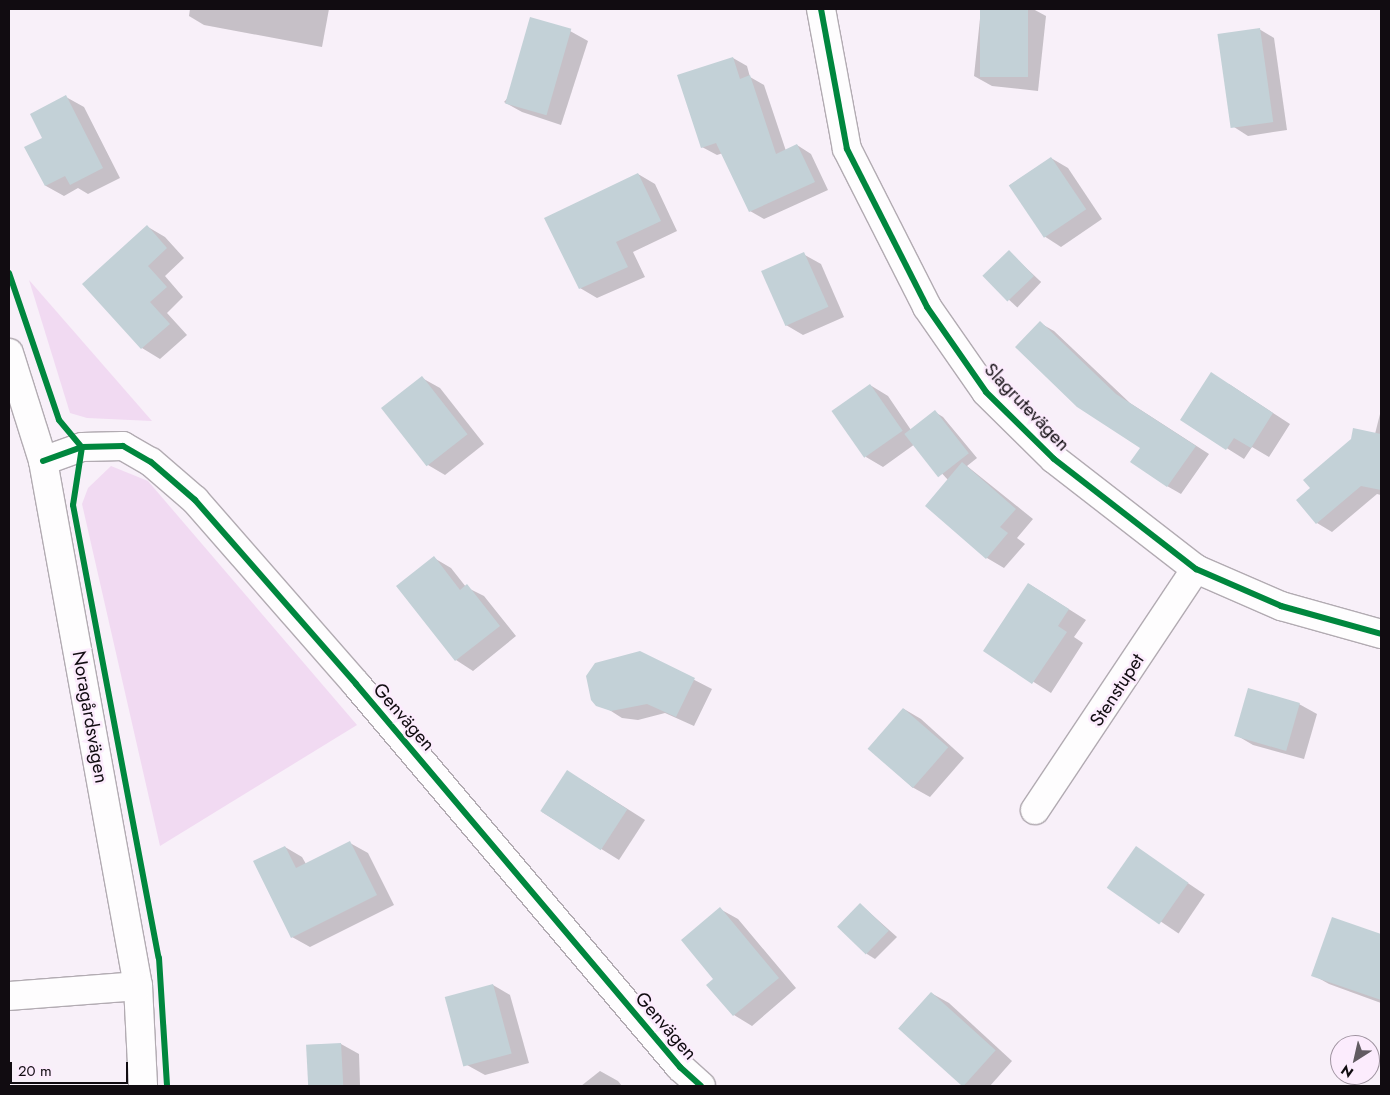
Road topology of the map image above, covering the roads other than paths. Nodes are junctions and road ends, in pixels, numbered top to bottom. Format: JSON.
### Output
{"nodes":[{"id":1,"x":821,"y":9,"type":"edge"},
{"id":2,"x":9,"y":353,"type":"edge"},
{"id":3,"x":43,"y":461,"type":"junction"},
{"id":4,"x":1196,"y":569,"type":"junction"},
{"id":5,"x":1381,"y":634,"type":"edge"},
{"id":6,"x":1036,"y":810,"type":"dead end"},
{"id":7,"x":138,"y":986,"type":"junction"},
{"id":8,"x":9,"y":996,"type":"edge"},
{"id":9,"x":143,"y":1086,"type":"edge"},
{"id":10,"x":701,"y":1086,"type":"edge"}],
"edges":[{"from":1,"to":4,"type":"street","name":"Slagrutevägen"},
{"from":2,"to":3,"type":"street","name":"Noragårdsvägen"},
{"from":3,"to":7,"type":"street","name":"Noragårdsvägen"},
{"from":3,"to":10,"type":"street","name":"Genvägen"},
{"from":4,"to":5,"type":"street","name":"Slagrutevägen"},
{"from":4,"to":6,"type":"street","name":"Stenstupet"},
{"from":7,"to":8,"type":"street"},
{"from":7,"to":9,"type":"street","name":"Noragårdsvägen"}]}
